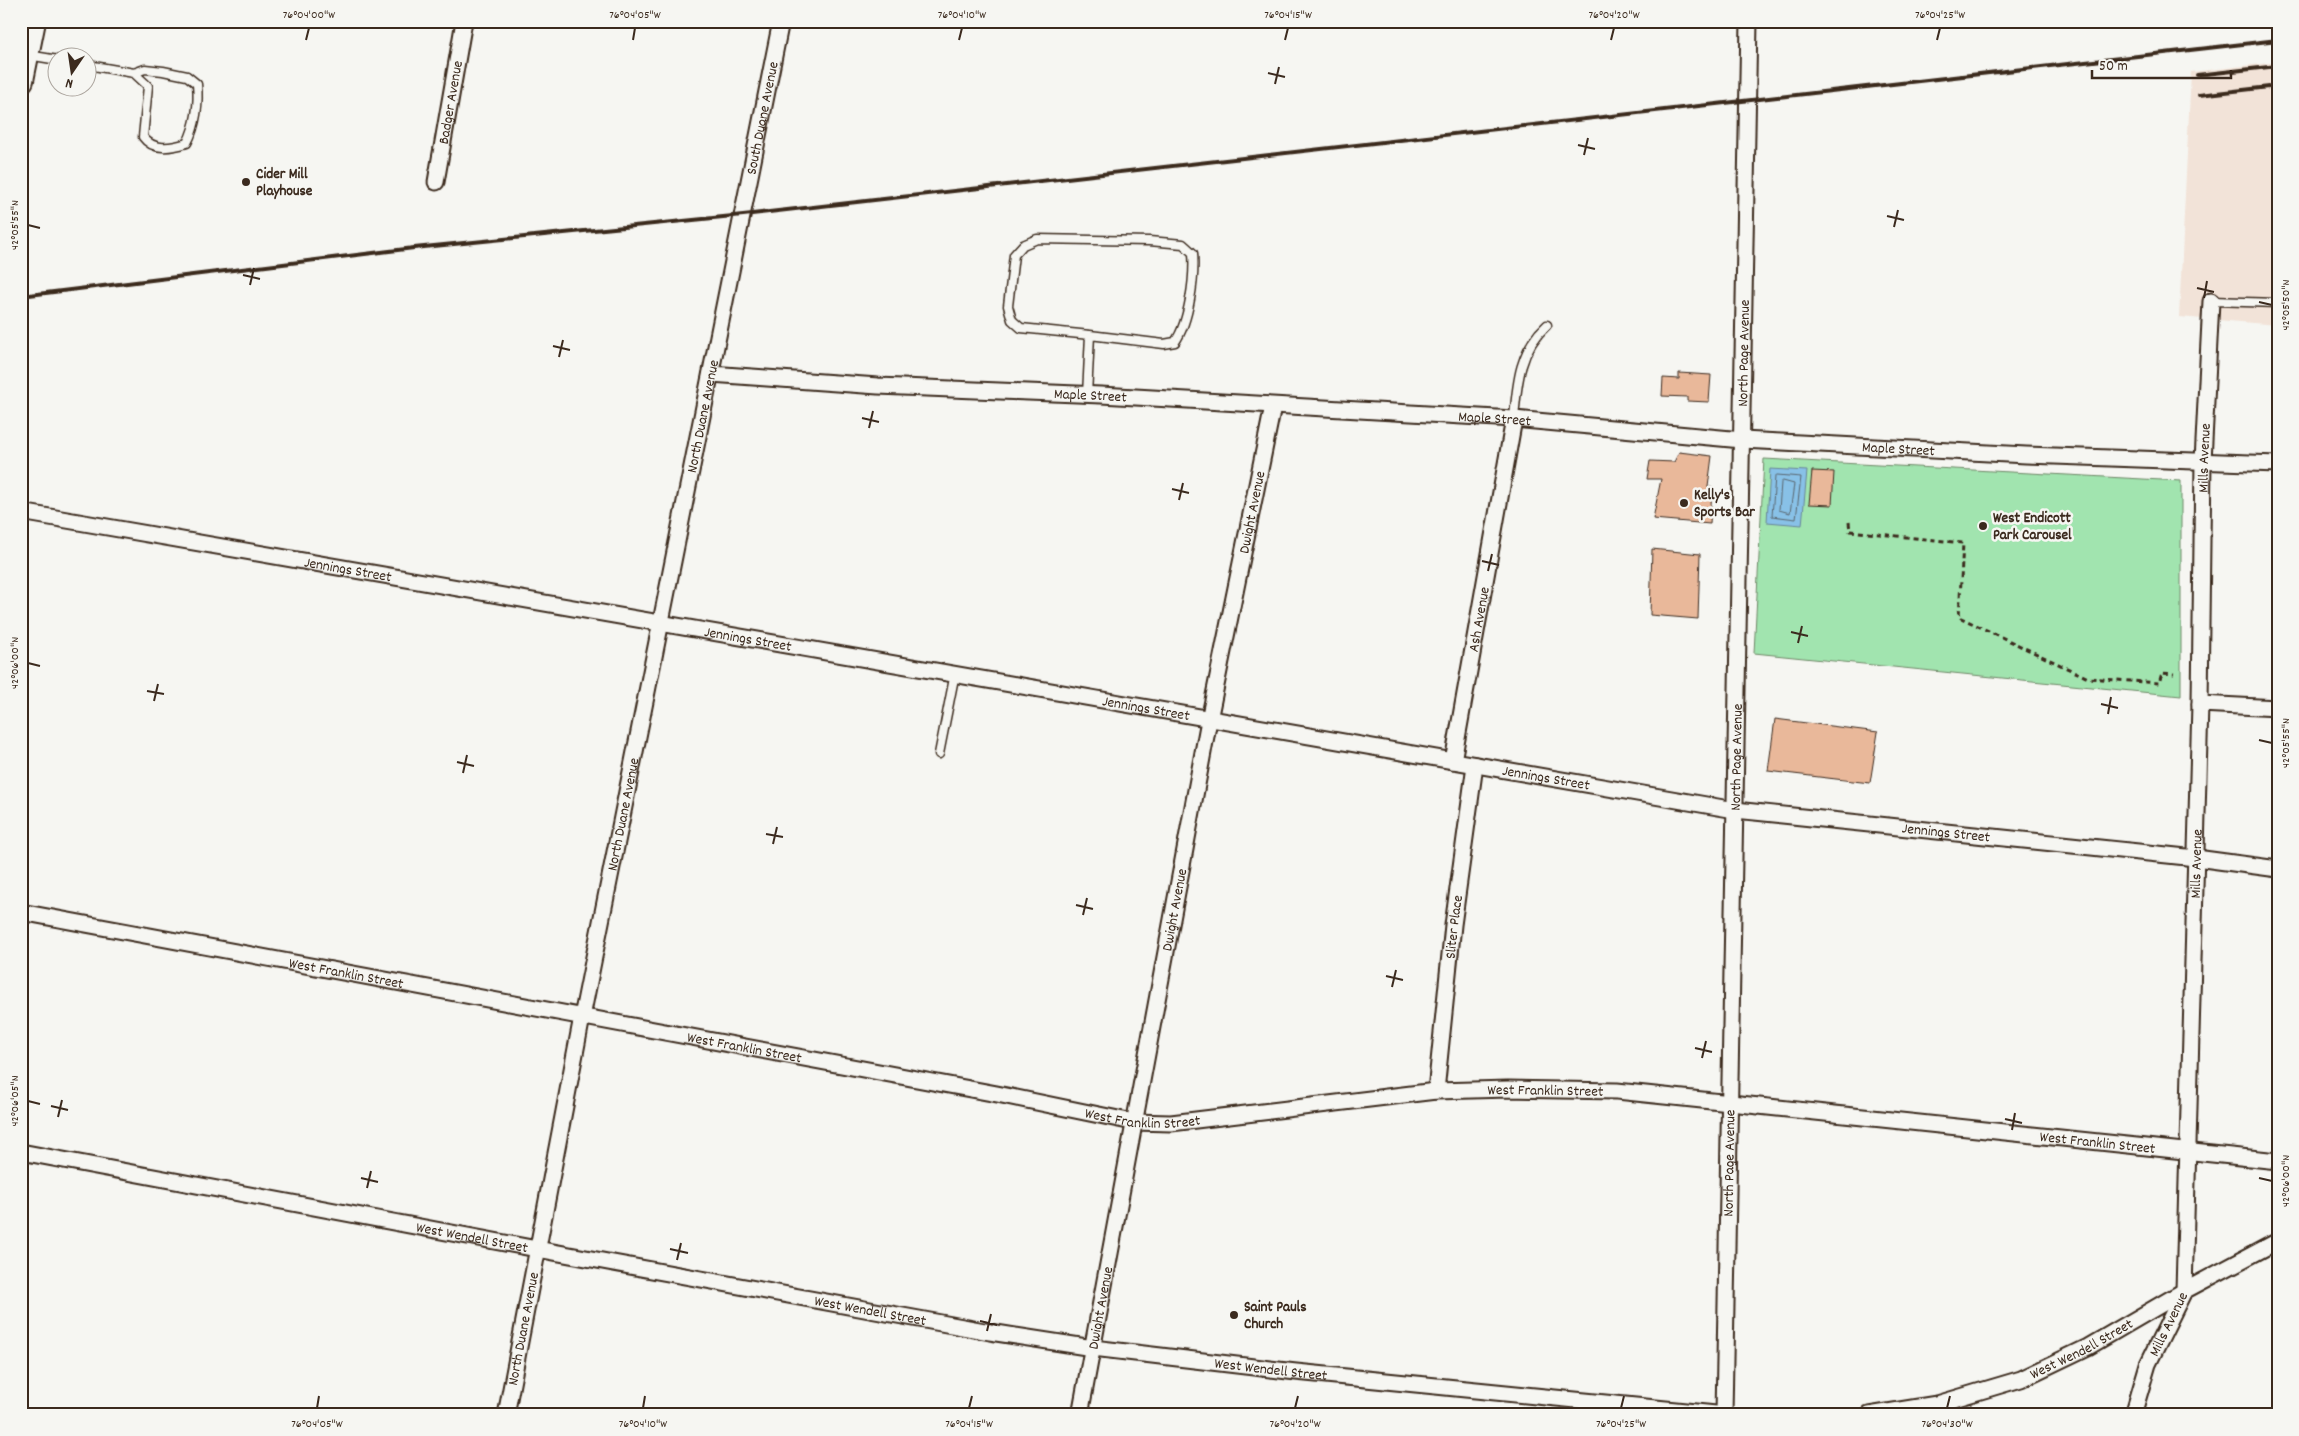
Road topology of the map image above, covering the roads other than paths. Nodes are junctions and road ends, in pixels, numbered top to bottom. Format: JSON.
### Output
{"nodes":[{"id":1,"x":33,"y":21,"type":"edge"},
{"id":2,"x":464,"y":21,"type":"edge"},
{"id":3,"x":781,"y":21,"type":"edge"},
{"id":4,"x":1749,"y":21,"type":"edge"},
{"id":5,"x":26,"y":55,"type":"junction"},
{"id":6,"x":48,"y":58,"type":"edge"},
{"id":7,"x":98,"y":67,"type":"edge"},
{"id":8,"x":134,"y":73,"type":"junction"},
{"id":9,"x":21,"y":80,"type":"edge"},
{"id":10,"x":436,"y":182,"type":"dead end"},
{"id":11,"x":744,"y":215,"type":"joint"},
{"id":12,"x":2211,"y":301,"type":"joint"},
{"id":13,"x":2278,"y":303,"type":"edge"},
{"id":14,"x":1547,"y":325,"type":"dead end"},
{"id":15,"x":1090,"y":335,"type":"junction"},
{"id":16,"x":711,"y":374,"type":"junction"},
{"id":17,"x":1086,"y":395,"type":"junction"},
{"id":18,"x":1273,"y":406,"type":"junction"},
{"id":19,"x":1514,"y":419,"type":"junction"},
{"id":20,"x":1742,"y":440,"type":"junction"},
{"id":21,"x":2203,"y":461,"type":"junction"},
{"id":22,"x":2278,"y":464,"type":"edge"},
{"id":23,"x":21,"y":512,"type":"edge"},
{"id":24,"x":660,"y":622,"type":"junction"},
{"id":25,"x":955,"y":673,"type":"junction"},
{"id":26,"x":2200,"y":704,"type":"junction"},
{"id":27,"x":2278,"y":708,"type":"edge"},
{"id":28,"x":1209,"y":720,"type":"junction"},
{"id":29,"x":938,"y":754,"type":"dead end"},
{"id":30,"x":1453,"y":761,"type":"junction"},
{"id":31,"x":1475,"y":765,"type":"junction"},
{"id":32,"x":1735,"y":810,"type":"junction"},
{"id":33,"x":2196,"y":858,"type":"junction"},
{"id":34,"x":2278,"y":869,"type":"edge"},
{"id":35,"x":21,"y":912,"type":"edge"},
{"id":36,"x":582,"y":1017,"type":"junction"},
{"id":37,"x":1436,"y":1091,"type":"junction"},
{"id":38,"x":1730,"y":1102,"type":"junction"},
{"id":39,"x":1133,"y":1122,"type":"junction"},
{"id":40,"x":2187,"y":1150,"type":"junction"},
{"id":41,"x":21,"y":1152,"type":"edge"},
{"id":42,"x":2278,"y":1161,"type":"edge"},
{"id":43,"x":2278,"y":1240,"type":"edge"},
{"id":44,"x":537,"y":1249,"type":"junction"},
{"id":45,"x":2184,"y":1291,"type":"junction"},
{"id":46,"x":1093,"y":1348,"type":"junction"},
{"id":47,"x":506,"y":1415,"type":"edge"},
{"id":48,"x":1080,"y":1415,"type":"edge"},
{"id":49,"x":1725,"y":1415,"type":"edge"},
{"id":50,"x":1869,"y":1415,"type":"edge"},
{"id":51,"x":2133,"y":1415,"type":"edge"}],
"edges":[{"from":1,"to":5,"type":"main road"},
{"from":2,"to":10,"type":"street","name":"Badger Avenue"},
{"from":3,"to":11,"type":"street","name":"South Duane Avenue"},
{"from":4,"to":20,"type":"street","name":"North Page Avenue"},
{"from":5,"to":6,"type":"lane"},
{"from":5,"to":9,"type":"main road"},
{"from":7,"to":8,"type":"lane"},
{"from":8,"to":8,"type":"lane"},
{"from":11,"to":16,"type":"street","name":"North Duane Avenue"},
{"from":12,"to":13,"type":"lane"},
{"from":12,"to":21,"type":"street","name":"Mills Avenue"},
{"from":14,"to":19,"type":"lane"},
{"from":15,"to":15,"type":"lane"},
{"from":15,"to":17,"type":"lane"},
{"from":16,"to":17,"type":"street","name":"Maple Street"},
{"from":16,"to":24,"type":"street","name":"North Duane Avenue"},
{"from":17,"to":18,"type":"street","name":"Maple Street"},
{"from":18,"to":19,"type":"street","name":"Maple Street"},
{"from":18,"to":28,"type":"street","name":"Dwight Avenue"},
{"from":19,"to":20,"type":"street","name":"Maple Street"},
{"from":19,"to":30,"type":"street","name":"Ash Avenue"},
{"from":20,"to":21,"type":"street","name":"Maple Street"},
{"from":20,"to":32,"type":"street","name":"North Page Avenue"},
{"from":21,"to":22,"type":"street","name":"Maple Street"},
{"from":21,"to":26,"type":"street","name":"Mills Avenue"},
{"from":23,"to":24,"type":"street","name":"Jennings Street"},
{"from":24,"to":25,"type":"street","name":"Jennings Street"},
{"from":24,"to":36,"type":"street","name":"North Duane Avenue"},
{"from":25,"to":28,"type":"street","name":"Jennings Street"},
{"from":25,"to":29,"type":"lane"},
{"from":26,"to":27,"type":"street"},
{"from":26,"to":33,"type":"street","name":"Mills Avenue"},
{"from":28,"to":30,"type":"street","name":"Jennings Street"},
{"from":28,"to":39,"type":"street","name":"Dwight Avenue"},
{"from":30,"to":31,"type":"street","name":"Jennings Street"},
{"from":31,"to":32,"type":"street","name":"Jennings Street"},
{"from":31,"to":37,"type":"street","name":"Sliter Place"},
{"from":32,"to":33,"type":"street","name":"Jennings Street"},
{"from":32,"to":38,"type":"street","name":"North Page Avenue"},
{"from":33,"to":34,"type":"street","name":"Jennings Street"},
{"from":33,"to":40,"type":"street","name":"Mills Avenue"},
{"from":35,"to":36,"type":"street","name":"West Franklin Street"},
{"from":36,"to":39,"type":"street","name":"West Franklin Street"},
{"from":36,"to":44,"type":"street","name":"North Duane Avenue"},
{"from":37,"to":38,"type":"street","name":"West Franklin Street"},
{"from":37,"to":39,"type":"street","name":"West Franklin Street"},
{"from":38,"to":40,"type":"street","name":"West Franklin Street"},
{"from":38,"to":49,"type":"street","name":"North Page Avenue"},
{"from":39,"to":46,"type":"street","name":"Dwight Avenue"},
{"from":40,"to":42,"type":"street","name":"West Franklin Street"},
{"from":40,"to":45,"type":"street","name":"Mills Avenue"},
{"from":41,"to":44,"type":"street","name":"West Wendell Street"},
{"from":43,"to":45,"type":"street","name":"West Wendell Street"},
{"from":44,"to":46,"type":"street","name":"West Wendell Street"},
{"from":44,"to":47,"type":"street","name":"North Duane Avenue"},
{"from":45,"to":50,"type":"street","name":"West Wendell Street"},
{"from":45,"to":51,"type":"street","name":"Mills Avenue"},
{"from":46,"to":48,"type":"street","name":"Dwight Avenue"},
{"from":46,"to":49,"type":"street","name":"West Wendell Street"}]}
